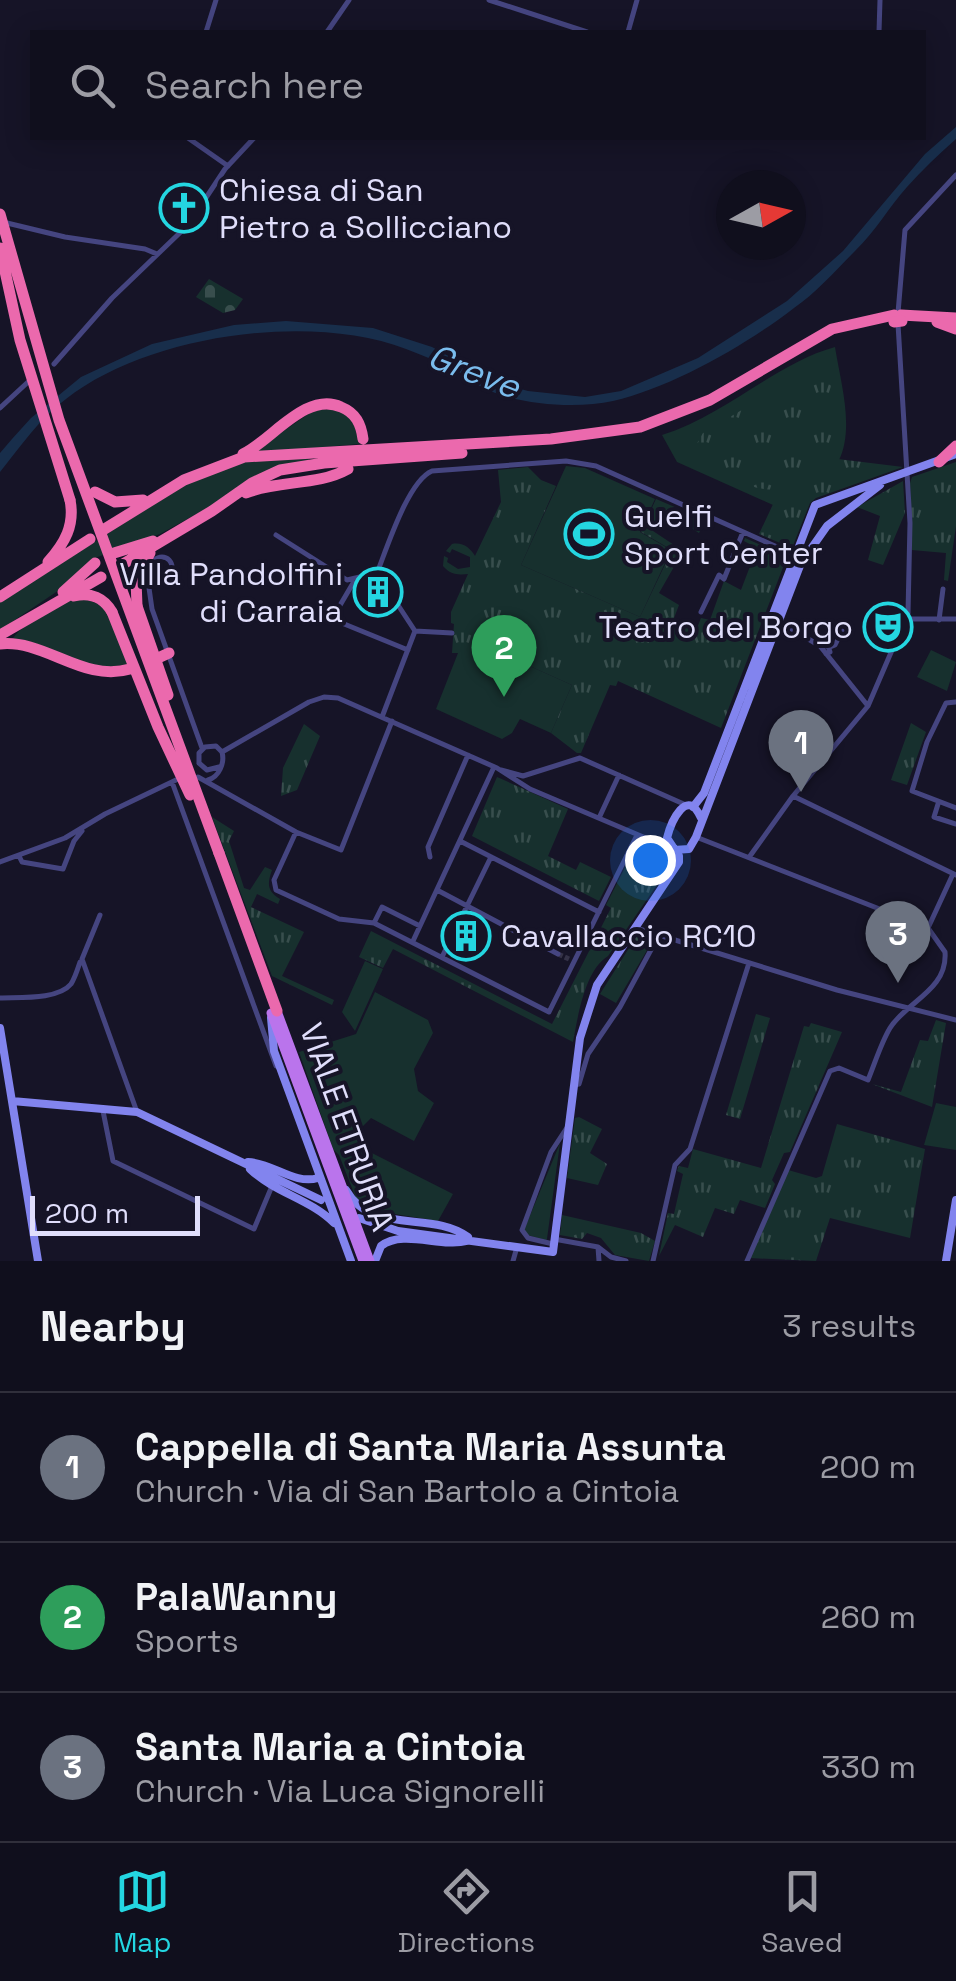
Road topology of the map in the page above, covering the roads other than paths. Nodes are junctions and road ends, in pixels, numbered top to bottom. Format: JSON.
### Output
{"nodes":[{"id":1,"x":216,"y":0,"type":"edge"},
{"id":2,"x":349,"y":0,"type":"edge"},
{"id":3,"x":489,"y":0,"type":"edge"},
{"id":4,"x":637,"y":0,"type":"edge"},
{"id":5,"x":880,"y":0,"type":"edge"},
{"id":6,"x":207,"y":30,"type":"edge"},
{"id":7,"x":328,"y":30,"type":"edge"},
{"id":8,"x":582,"y":30,"type":"edge"},
{"id":9,"x":629,"y":30,"type":"edge"},
{"id":10,"x":879,"y":30,"type":"edge"},
{"id":11,"x":191,"y":140,"type":"edge"},
{"id":12,"x":252,"y":140,"type":"edge"},
{"id":13,"x":228,"y":166,"type":"junction"},
{"id":14,"x":956,"y":175,"type":"edge"},
{"id":15,"x":191,"y":197,"type":"dead end"},
{"id":16,"x":203,"y":203,"type":"junction"},
{"id":17,"x":2,"y":233,"type":"edge"},
{"id":18,"x":157,"y":254,"type":"junction"},
{"id":19,"x":898,"y":320,"type":"junction"},
{"id":20,"x":956,"y":324,"type":"edge"},
{"id":21,"x":54,"y":364,"type":"dead end"},
{"id":22,"x":28,"y":382,"type":"dead end"},
{"id":23,"x":0,"y":408,"type":"edge"},
{"id":24,"x":363,"y":439,"type":"dead end"},
{"id":25,"x":952,"y":456,"type":"edge"},
{"id":26,"x":231,"y":460,"type":"junction"},
{"id":27,"x":348,"y":469,"type":"dead end"},
{"id":28,"x":907,"y":473,"type":"junction"},
{"id":29,"x":886,"y":480,"type":"junction"},
{"id":30,"x":244,"y":488,"type":"junction"},
{"id":31,"x":156,"y":496,"type":"junction"},
{"id":32,"x":824,"y":500,"type":"junction"},
{"id":33,"x":212,"y":512,"type":"junction"},
{"id":34,"x":812,"y":512,"type":"junction"},
{"id":35,"x":836,"y":519,"type":"junction"},
{"id":36,"x":827,"y":526,"type":"junction"},
{"id":37,"x":103,"y":530,"type":"dead end"},
{"id":38,"x":181,"y":530,"type":"junction"},
{"id":39,"x":742,"y":532,"type":"junction"},
{"id":40,"x":276,"y":535,"type":"dead end"},
{"id":41,"x":90,"y":539,"type":"dead end"},
{"id":42,"x":114,"y":552,"type":"dead end"},
{"id":43,"x":795,"y":555,"type":"junction"},
{"id":44,"x":95,"y":562,"type":"dead end"},
{"id":45,"x":118,"y":567,"type":"dead end"},
{"id":46,"x":39,"y":573,"type":"junction"},
{"id":47,"x":377,"y":573,"type":"junction"},
{"id":48,"x":101,"y":577,"type":"dead end"},
{"id":49,"x":154,"y":577,"type":"junction"},
{"id":50,"x":356,"y":578,"type":"junction"},
{"id":51,"x":942,"y":588,"type":"dead end"},
{"id":52,"x":0,"y":597,"type":"edge"},
{"id":53,"x":49,"y":605,"type":"junction"},
{"id":54,"x":701,"y":612,"type":"dead end"},
{"id":55,"x":906,"y":619,"type":"junction"},
{"id":56,"x":778,"y":620,"type":"junction"},
{"id":57,"x":939,"y":620,"type":"junction"},
{"id":58,"x":956,"y":620,"type":"edge"},
{"id":59,"x":839,"y":630,"type":"dead end"},
{"id":60,"x":415,"y":632,"type":"junction"},
{"id":61,"x":452,"y":633,"type":"dead end"},
{"id":62,"x":0,"y":635,"type":"edge"},
{"id":63,"x":0,"y":644,"type":"edge"},
{"id":64,"x":820,"y":646,"type":"junction"},
{"id":65,"x":829,"y":646,"type":"junction"},
{"id":66,"x":408,"y":650,"type":"junction"},
{"id":67,"x":826,"y":654,"type":"junction"},
{"id":68,"x":130,"y":668,"type":"dead end"},
{"id":69,"x":956,"y":702,"type":"edge"},
{"id":70,"x":868,"y":706,"type":"junction"},
{"id":71,"x":382,"y":717,"type":"junction"},
{"id":72,"x":392,"y":721,"type":"junction"},
{"id":73,"x":202,"y":748,"type":"junction"},
{"id":74,"x":222,"y":752,"type":"junction"},
{"id":75,"x":468,"y":756,"type":"junction"},
{"id":76,"x":199,"y":766,"type":"junction"},
{"id":77,"x":220,"y":767,"type":"junction"},
{"id":78,"x":495,"y":768,"type":"junction"},
{"id":79,"x":541,"y":772,"type":"junction"},
{"id":80,"x":619,"y":775,"type":"junction"},
{"id":81,"x":198,"y":777,"type":"dead end"},
{"id":82,"x":208,"y":780,"type":"junction"},
{"id":83,"x":190,"y":794,"type":"junction"},
{"id":84,"x":548,"y":795,"type":"junction"},
{"id":85,"x":793,"y":796,"type":"junction"},
{"id":86,"x":938,"y":802,"type":"junction"},
{"id":87,"x":691,"y":806,"type":"junction"},
{"id":88,"x":956,"y":808,"type":"edge"},
{"id":89,"x":203,"y":810,"type":"junction"},
{"id":90,"x":599,"y":818,"type":"junction"},
{"id":91,"x":701,"y":818,"type":"junction"},
{"id":92,"x":87,"y":824,"type":"junction"},
{"id":93,"x":956,"y":824,"type":"edge"},
{"id":94,"x":296,"y":832,"type":"junction"},
{"id":95,"x":637,"y":835,"type":"junction"},
{"id":96,"x":696,"y":837,"type":"junction"},
{"id":97,"x":460,"y":842,"type":"junction"},
{"id":98,"x":691,"y":847,"type":"junction"},
{"id":99,"x":674,"y":850,"type":"junction"},
{"id":100,"x":216,"y":855,"type":"junction"},
{"id":101,"x":19,"y":856,"type":"junction"},
{"id":102,"x":491,"y":856,"type":"junction"},
{"id":103,"x":750,"y":856,"type":"junction"},
{"id":104,"x":430,"y":857,"type":"dead end"},
{"id":105,"x":0,"y":862,"type":"edge"},
{"id":106,"x":954,"y":874,"type":"edge"},
{"id":107,"x":437,"y":890,"type":"junction"},
{"id":108,"x":661,"y":892,"type":"junction"},
{"id":109,"x":466,"y":906,"type":"junction"},
{"id":110,"x":599,"y":912,"type":"junction"},
{"id":111,"x":100,"y":915,"type":"dead end"},
{"id":112,"x":374,"y":923,"type":"junction"},
{"id":113,"x":420,"y":926,"type":"junction"},
{"id":114,"x":636,"y":928,"type":"junction"},
{"id":115,"x":928,"y":928,"type":"junction"},
{"id":116,"x":659,"y":935,"type":"junction"},
{"id":117,"x":412,"y":942,"type":"junction"},
{"id":118,"x":558,"y":954,"type":"tunnel mouth"},
{"id":119,"x":442,"y":956,"type":"junction"},
{"id":120,"x":82,"y":959,"type":"junction"},
{"id":121,"x":749,"y":963,"type":"junction"},
{"id":122,"x":0,"y":998,"type":"edge"},
{"id":123,"x":914,"y":1007,"type":"junction"},
{"id":124,"x":274,"y":1012,"type":"junction"},
{"id":125,"x":956,"y":1020,"type":"edge"},
{"id":126,"x":0,"y":1028,"type":"edge"},
{"id":127,"x":574,"y":1085,"type":"junction"},
{"id":128,"x":0,"y":1094,"type":"edge"},
{"id":129,"x":11,"y":1097,"type":"junction"},
{"id":130,"x":290,"y":1098,"type":"junction"},
{"id":131,"x":102,"y":1108,"type":"junction"},
{"id":132,"x":137,"y":1112,"type":"junction"},
{"id":133,"x":568,"y":1126,"type":"junction"},
{"id":134,"x":244,"y":1162,"type":"junction"},
{"id":135,"x":336,"y":1168,"type":"junction"},
{"id":136,"x":318,"y":1178,"type":"junction"},
{"id":137,"x":272,"y":1186,"type":"junction"},
{"id":138,"x":321,"y":1200,"type":"dead end"},
{"id":139,"x":956,"y":1200,"type":"edge"},
{"id":140,"x":359,"y":1218,"type":"dead end"},
{"id":141,"x":338,"y":1226,"type":"junction"},
{"id":142,"x":472,"y":1240,"type":"junction"},
{"id":143,"x":517,"y":1247,"type":"junction"},
{"id":144,"x":598,"y":1247,"type":"junction"},
{"id":145,"x":554,"y":1249,"type":"edge"},
{"id":146,"x":536,"y":1250,"type":"junction"},
{"id":147,"x":544,"y":1259,"type":"edge"},
{"id":148,"x":38,"y":1261,"type":"edge"},
{"id":149,"x":351,"y":1261,"type":"edge"},
{"id":150,"x":369,"y":1261,"type":"edge"},
{"id":151,"x":512,"y":1261,"type":"edge"},
{"id":152,"x":598,"y":1261,"type":"edge"},
{"id":153,"x":626,"y":1261,"type":"edge"},
{"id":154,"x":653,"y":1261,"type":"edge"},
{"id":155,"x":747,"y":1261,"type":"edge"},
{"id":156,"x":946,"y":1261,"type":"edge"}],
"edges":[{"from":1,"to":6,"type":"street"},
{"from":2,"to":7,"type":"street"},
{"from":3,"to":8,"type":"street"},
{"from":4,"to":9,"type":"street"},
{"from":5,"to":10,"type":"street"},
{"from":11,"to":13,"type":"street"},
{"from":12,"to":13,"type":"street"},
{"from":13,"to":16,"type":"street"},
{"from":14,"to":19,"type":"street"},
{"from":15,"to":16,"type":"street"},
{"from":16,"to":18,"type":"street"},
{"from":17,"to":18,"type":"street"},
{"from":17,"to":31,"type":"highway","bridge":true},
{"from":17,"to":46,"type":"highway","bridge":true},
{"from":17,"to":83,"type":"highway","bridge":true},
{"from":17,"to":89,"type":"highway","bridge":true},
{"from":18,"to":21,"type":"street"},
{"from":19,"to":20,"type":"highway"},
{"from":19,"to":20,"type":"highway"},
{"from":19,"to":26,"type":"highway"},
{"from":19,"to":28,"type":"street"},
{"from":19,"to":30,"type":"highway"},
{"from":22,"to":23,"type":"street"},
{"from":24,"to":26,"type":"highway"},
{"from":25,"to":28,"type":"street"},
{"from":26,"to":31,"type":"highway"},
{"from":27,"to":33,"type":"highway"},
{"from":28,"to":29,"type":"street"},
{"from":28,"to":55,"type":"street"},
{"from":29,"to":32,"type":"street"},
{"from":29,"to":35,"type":"street"},
{"from":30,"to":33,"type":"highway"},
{"from":30,"to":42,"type":"highway"},
{"from":31,"to":37,"type":"highway"},
{"from":32,"to":34,"type":"street"},
{"from":32,"to":35,"type":"street"},
{"from":33,"to":38,"type":"highway"},
{"from":34,"to":36,"type":"street"},
{"from":34,"to":43,"type":"street"},
{"from":35,"to":36,"type":"street"},
{"from":36,"to":56,"type":"street"},
{"from":38,"to":45,"type":"highway"},
{"from":38,"to":89,"type":"highway","bridge":true},
{"from":39,"to":43,"type":"street"},
{"from":39,"to":47,"type":"street"},
{"from":39,"to":54,"type":"street"},
{"from":40,"to":50,"type":"street"},
{"from":41,"to":46,"type":"highway"},
{"from":43,"to":87,"type":"street"},
{"from":44,"to":53,"type":"highway"},
{"from":46,"to":52,"type":"highway"},
{"from":47,"to":50,"type":"street"},
{"from":47,"to":60,"type":"street"},
{"from":48,"to":53,"type":"highway"},
{"from":49,"to":49,"type":"street"},
{"from":49,"to":73,"type":"street"},
{"from":50,"to":66,"type":"street"},
{"from":51,"to":57,"type":"street"},
{"from":53,"to":62,"type":"highway"},
{"from":53,"to":83,"type":"highway","bridge":true},
{"from":55,"to":57,"type":"street"},
{"from":55,"to":70,"type":"street"},
{"from":56,"to":64,"type":"street"},
{"from":56,"to":91,"type":"street"},
{"from":57,"to":58,"type":"street"},
{"from":59,"to":65,"type":"street"},
{"from":60,"to":61,"type":"street"},
{"from":60,"to":66,"type":"street"},
{"from":63,"to":68,"type":"highway"},
{"from":64,"to":65,"type":"street"},
{"from":64,"to":67,"type":"street"},
{"from":65,"to":67,"type":"street"},
{"from":66,"to":71,"type":"street"},
{"from":67,"to":70,"type":"street"},
{"from":69,"to":86,"type":"street"},
{"from":70,"to":85,"type":"street"},
{"from":71,"to":72,"type":"street"},
{"from":71,"to":74,"type":"street"},
{"from":72,"to":75,"type":"street"},
{"from":72,"to":94,"type":"street"},
{"from":73,"to":74,"type":"street"},
{"from":73,"to":76,"type":"street"},
{"from":74,"to":77,"type":"street"},
{"from":75,"to":78,"type":"street"},
{"from":75,"to":104,"type":"street"},
{"from":76,"to":77,"type":"street"},
{"from":76,"to":82,"type":"street"},
{"from":77,"to":82,"type":"street"},
{"from":78,"to":79,"type":"street"},
{"from":78,"to":84,"type":"street"},
{"from":78,"to":97,"type":"street"},
{"from":79,"to":80,"type":"street"},
{"from":79,"to":84,"type":"street"},
{"from":80,"to":87,"type":"street"},
{"from":80,"to":90,"type":"street"},
{"from":81,"to":82,"type":"street"},
{"from":82,"to":94,"type":"street"},
{"from":83,"to":100,"type":"highway","bridge":true},
{"from":84,"to":90,"type":"street"},
{"from":85,"to":103,"type":"street"},
{"from":85,"to":106,"type":"street"},
{"from":86,"to":88,"type":"street"},
{"from":86,"to":93,"type":"street"},
{"from":87,"to":91,"type":"street"},
{"from":87,"to":99,"type":"street"},
{"from":89,"to":100,"type":"highway","bridge":true},
{"from":90,"to":95,"type":"street"},
{"from":91,"to":96,"type":"street"},
{"from":92,"to":101,"type":"street"},
{"from":92,"to":101,"type":"street"},
{"from":92,"to":130,"type":"street"},
{"from":94,"to":112,"type":"street"},
{"from":95,"to":99,"type":"street"},
{"from":95,"to":110,"type":"street"},
{"from":96,"to":98,"type":"street"},
{"from":96,"to":103,"type":"street"},
{"from":97,"to":102,"type":"street"},
{"from":97,"to":107,"type":"street"},
{"from":98,"to":99,"type":"street"},
{"from":98,"to":108,"type":"street"},
{"from":99,"to":108,"type":"street"},
{"from":100,"to":124,"type":"highway"},
{"from":101,"to":105,"type":"street"},
{"from":102,"to":109,"type":"street"},
{"from":102,"to":110,"type":"street"},
{"from":103,"to":115,"type":"street"},
{"from":106,"to":115,"type":"street"},
{"from":107,"to":109,"type":"street"},
{"from":107,"to":113,"type":"street"},
{"from":108,"to":114,"type":"street"},
{"from":109,"to":118,"type":"street"},
{"from":109,"to":119,"type":"street"},
{"from":110,"to":119,"type":"street"},
{"from":111,"to":120,"type":"street"},
{"from":112,"to":113,"type":"street"},
{"from":112,"to":117,"type":"street"},
{"from":113,"to":117,"type":"street"},
{"from":114,"to":116,"type":"street"},
{"from":114,"to":127,"type":"street"},
{"from":115,"to":123,"type":"street"},
{"from":116,"to":121,"type":"street"},
{"from":116,"to":127,"type":"street"},
{"from":117,"to":119,"type":"street"},
{"from":120,"to":122,"type":"street"},
{"from":120,"to":132,"type":"street"},
{"from":121,"to":123,"type":"street"},
{"from":121,"to":154,"type":"street"},
{"from":123,"to":125,"type":"street"},
{"from":123,"to":155,"type":"street"},
{"from":124,"to":130,"type":"street"},
{"from":124,"to":135,"type":"main road","name":"VIALE ETRURIA"},
{"from":124,"to":150,"type":"main road","name":"VIALE ETRURIA"},
{"from":126,"to":129,"type":"street"},
{"from":127,"to":133,"type":"street"},
{"from":128,"to":129,"type":"street"},
{"from":129,"to":131,"type":"street"},
{"from":129,"to":148,"type":"street"},
{"from":130,"to":136,"type":"street"},
{"from":131,"to":132,"type":"street"},
{"from":131,"to":137,"type":"street"},
{"from":132,"to":134,"type":"street"},
{"from":133,"to":145,"type":"street"},
{"from":133,"to":145,"type":"street"},
{"from":134,"to":136,"type":"street"},
{"from":134,"to":137,"type":"street"},
{"from":134,"to":138,"type":"street"},
{"from":135,"to":142,"type":"street"},
{"from":135,"to":150,"type":"main road","name":"VIALE ETRURIA"},
{"from":136,"to":141,"type":"street"},
{"from":137,"to":141,"type":"street"},
{"from":139,"to":156,"type":"street"},
{"from":140,"to":142,"type":"street"},
{"from":141,"to":149,"type":"street"},
{"from":142,"to":143,"type":"street"},
{"from":142,"to":150,"type":"street"},
{"from":143,"to":146,"type":"street"},
{"from":143,"to":151,"type":"street"},
{"from":144,"to":145,"type":"street"},
{"from":144,"to":152,"type":"street"},
{"from":144,"to":153,"type":"street"},
{"from":145,"to":146,"type":"street"},
{"from":146,"to":147,"type":"street"}]}
